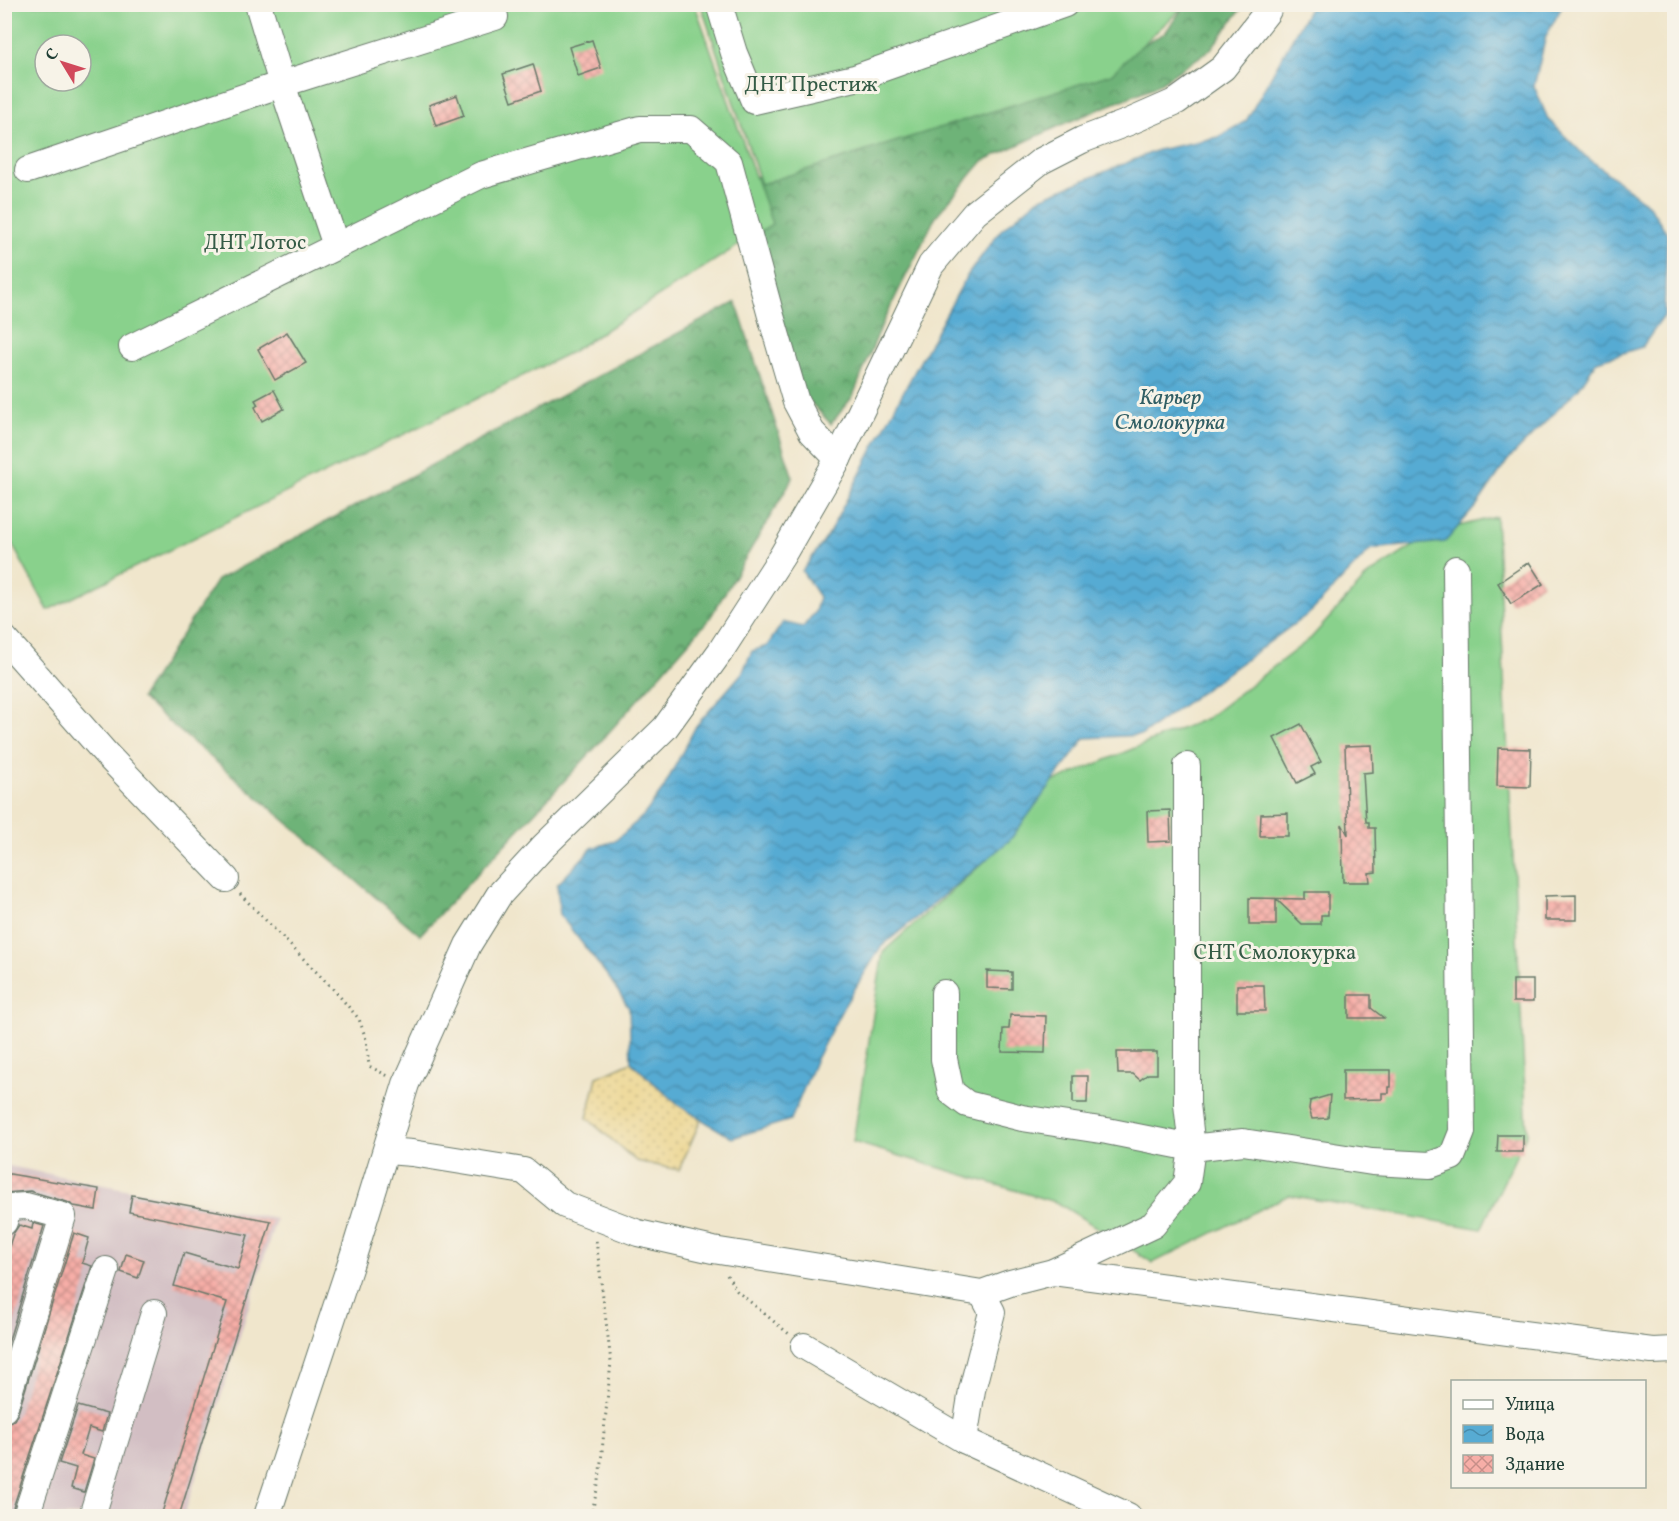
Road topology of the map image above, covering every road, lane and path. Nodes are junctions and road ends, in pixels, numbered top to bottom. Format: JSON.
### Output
{"nodes":[{"id":1,"x":258,"y":4,"type":"edge"},
{"id":2,"x":719,"y":4,"type":"edge"},
{"id":3,"x":1065,"y":4,"type":"edge"},
{"id":4,"x":1271,"y":4,"type":"edge"},
{"id":5,"x":495,"y":17,"type":"dead end"},
{"id":6,"x":282,"y":84,"type":"junction"},
{"id":7,"x":28,"y":170,"type":"dead end"},
{"id":8,"x":336,"y":246,"type":"junction"},
{"id":9,"x":132,"y":347,"type":"dead end"},
{"id":10,"x":838,"y":459,"type":"junction"},
{"id":11,"x":1456,"y":569,"type":"dead end"},
{"id":12,"x":4,"y":638,"type":"edge"},
{"id":13,"x":1187,"y":766,"type":"dead end"},
{"id":14,"x":226,"y":879,"type":"joint"},
{"id":15,"x":944,"y":993,"type":"dead end"},
{"id":16,"x":406,"y":1084,"type":"junction"},
{"id":17,"x":1192,"y":1148,"type":"junction"},
{"id":18,"x":387,"y":1151,"type":"junction"},
{"id":19,"x":591,"y":1215,"type":"junction"},
{"id":20,"x":4,"y":1222,"type":"edge"},
{"id":21,"x":713,"y":1250,"type":"junction"},
{"id":22,"x":106,"y":1270,"type":"dead end"},
{"id":23,"x":1053,"y":1272,"type":"junction"},
{"id":24,"x":982,"y":1293,"type":"junction"},
{"id":25,"x":154,"y":1313,"type":"dead end"},
{"id":26,"x":804,"y":1346,"type":"joint"},
{"id":27,"x":1674,"y":1350,"type":"edge"},
{"id":28,"x":4,"y":1409,"type":"edge"},
{"id":29,"x":964,"y":1440,"type":"junction"},
{"id":30,"x":26,"y":1516,"type":"edge"},
{"id":31,"x":92,"y":1516,"type":"edge"},
{"id":32,"x":267,"y":1516,"type":"edge"},
{"id":33,"x":591,"y":1516,"type":"edge"},
{"id":34,"x":1128,"y":1516,"type":"edge"}],
"edges":[{"from":1,"to":6,"type":"street"},
{"from":2,"to":3,"type":"street"},
{"from":4,"to":10,"type":"street"},
{"from":5,"to":6,"type":"street"},
{"from":6,"to":7,"type":"street"},
{"from":6,"to":8,"type":"street"},
{"from":8,"to":9,"type":"street"},
{"from":8,"to":10,"type":"street"},
{"from":10,"to":16,"type":"street"},
{"from":11,"to":17,"type":"street"},
{"from":12,"to":14,"type":"street"},
{"from":13,"to":17,"type":"street"},
{"from":14,"to":16,"type":"path"},
{"from":15,"to":17,"type":"street"},
{"from":16,"to":18,"type":"street"},
{"from":17,"to":23,"type":"street"},
{"from":18,"to":19,"type":"street"},
{"from":18,"to":32,"type":"street"},
{"from":19,"to":21,"type":"street"},
{"from":19,"to":33,"type":"path"},
{"from":20,"to":28,"type":"street"},
{"from":21,"to":24,"type":"street"},
{"from":21,"to":26,"type":"path"},
{"from":22,"to":30,"type":"street"},
{"from":23,"to":24,"type":"street"},
{"from":23,"to":27,"type":"street"},
{"from":24,"to":29,"type":"street"},
{"from":25,"to":31,"type":"street"},
{"from":26,"to":29,"type":"street"},
{"from":29,"to":34,"type":"street"}]}
